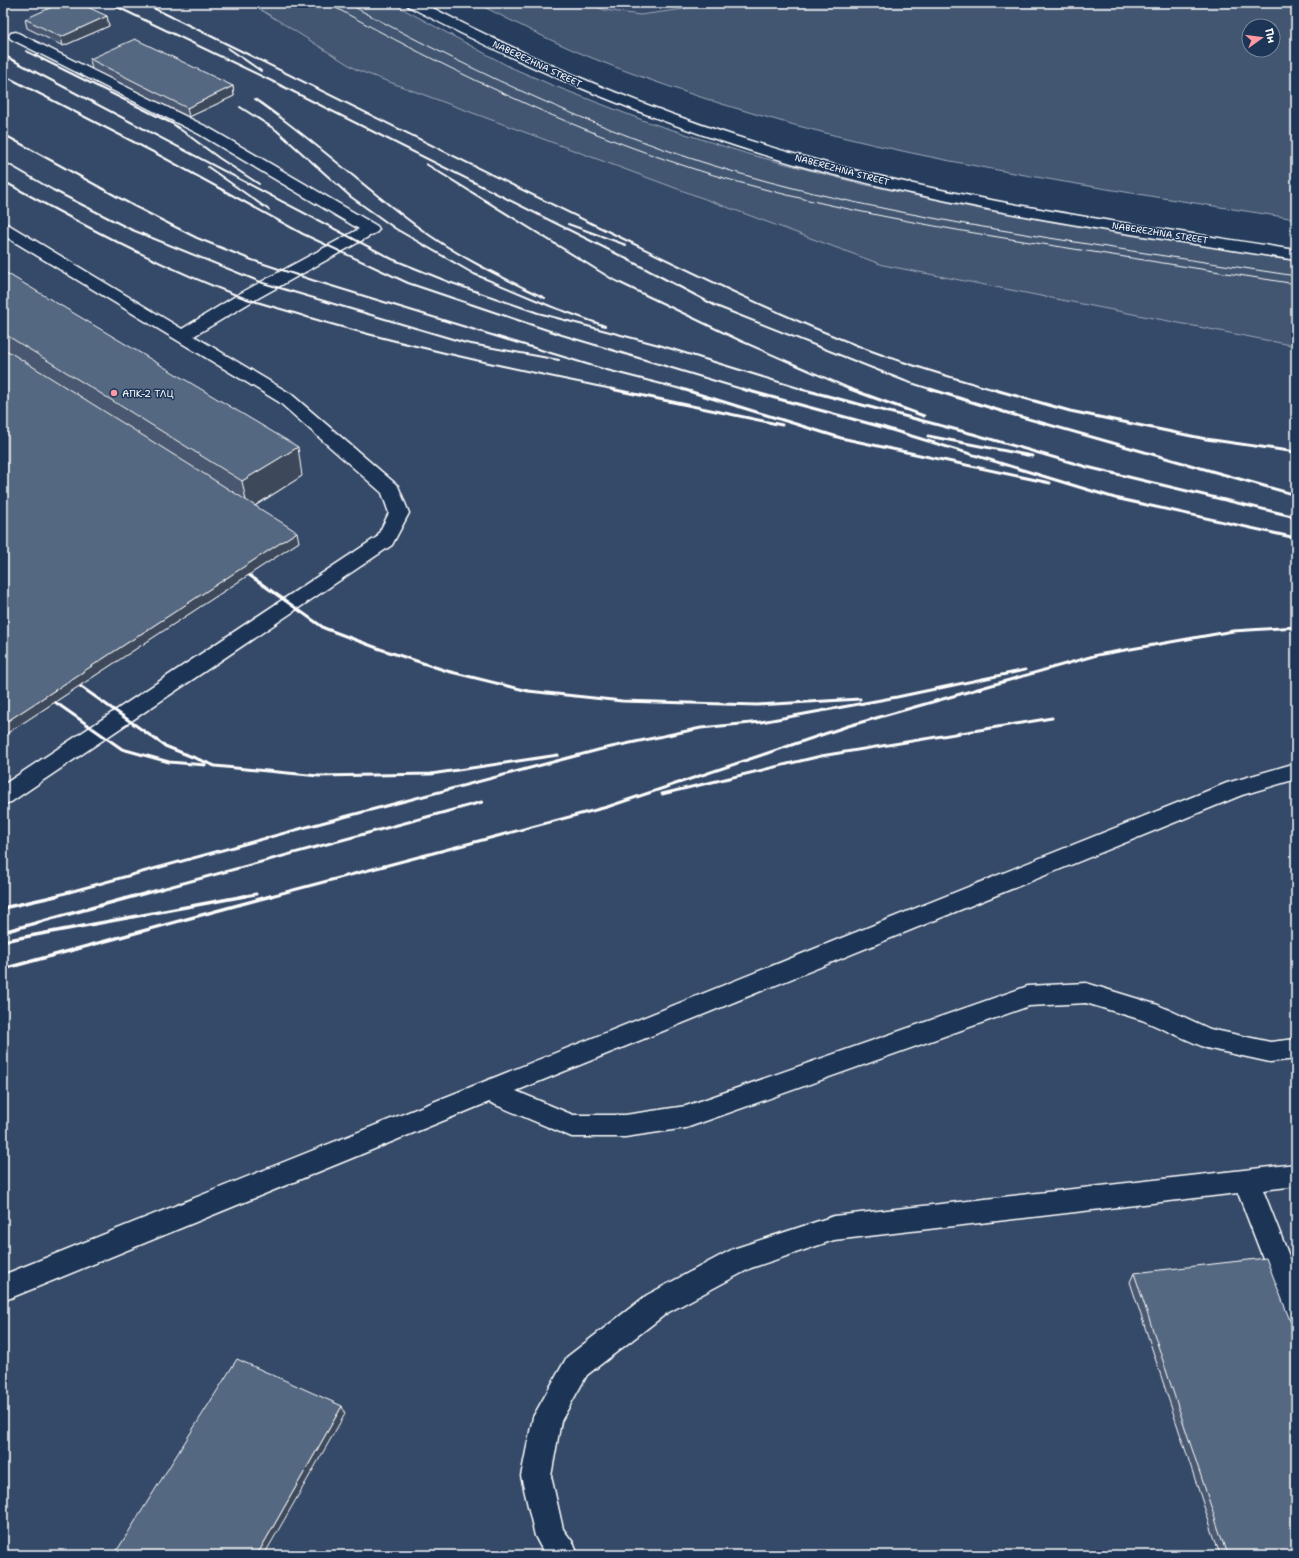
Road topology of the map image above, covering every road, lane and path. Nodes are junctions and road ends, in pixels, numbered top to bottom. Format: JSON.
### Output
{"nodes":[{"id":1,"x":413,"y":3,"type":"edge"},
{"id":2,"x":16,"y":36,"type":"dead end"},
{"id":3,"x":3,"y":228,"type":"edge"},
{"id":4,"x":1296,"y":255,"type":"edge"},
{"id":5,"x":182,"y":336,"type":"junction"},
{"id":6,"x":1296,"y":771,"type":"edge"},
{"id":7,"x":3,"y":796,"type":"edge"},
{"id":8,"x":1296,"y":1050,"type":"edge"},
{"id":9,"x":490,"y":1091,"type":"junction"},
{"id":10,"x":1296,"y":1175,"type":"edge"},
{"id":11,"x":1246,"y":1181,"type":"junction"},
{"id":12,"x":3,"y":1288,"type":"edge"},
{"id":13,"x":1296,"y":1309,"type":"edge"},
{"id":14,"x":563,"y":1555,"type":"edge"}],
"edges":[{"from":1,"to":4,"type":"main road","name":"NABEREZHNA STREET"},
{"from":2,"to":5,"type":"main road"},
{"from":3,"to":5,"type":"main road"},
{"from":5,"to":7,"type":"main road"},
{"from":6,"to":9,"type":"main road"},
{"from":8,"to":9,"type":"main road"},
{"from":9,"to":12,"type":"main road"},
{"from":10,"to":11,"type":"main road"},
{"from":11,"to":13,"type":"main road"},
{"from":11,"to":14,"type":"main road"}]}
